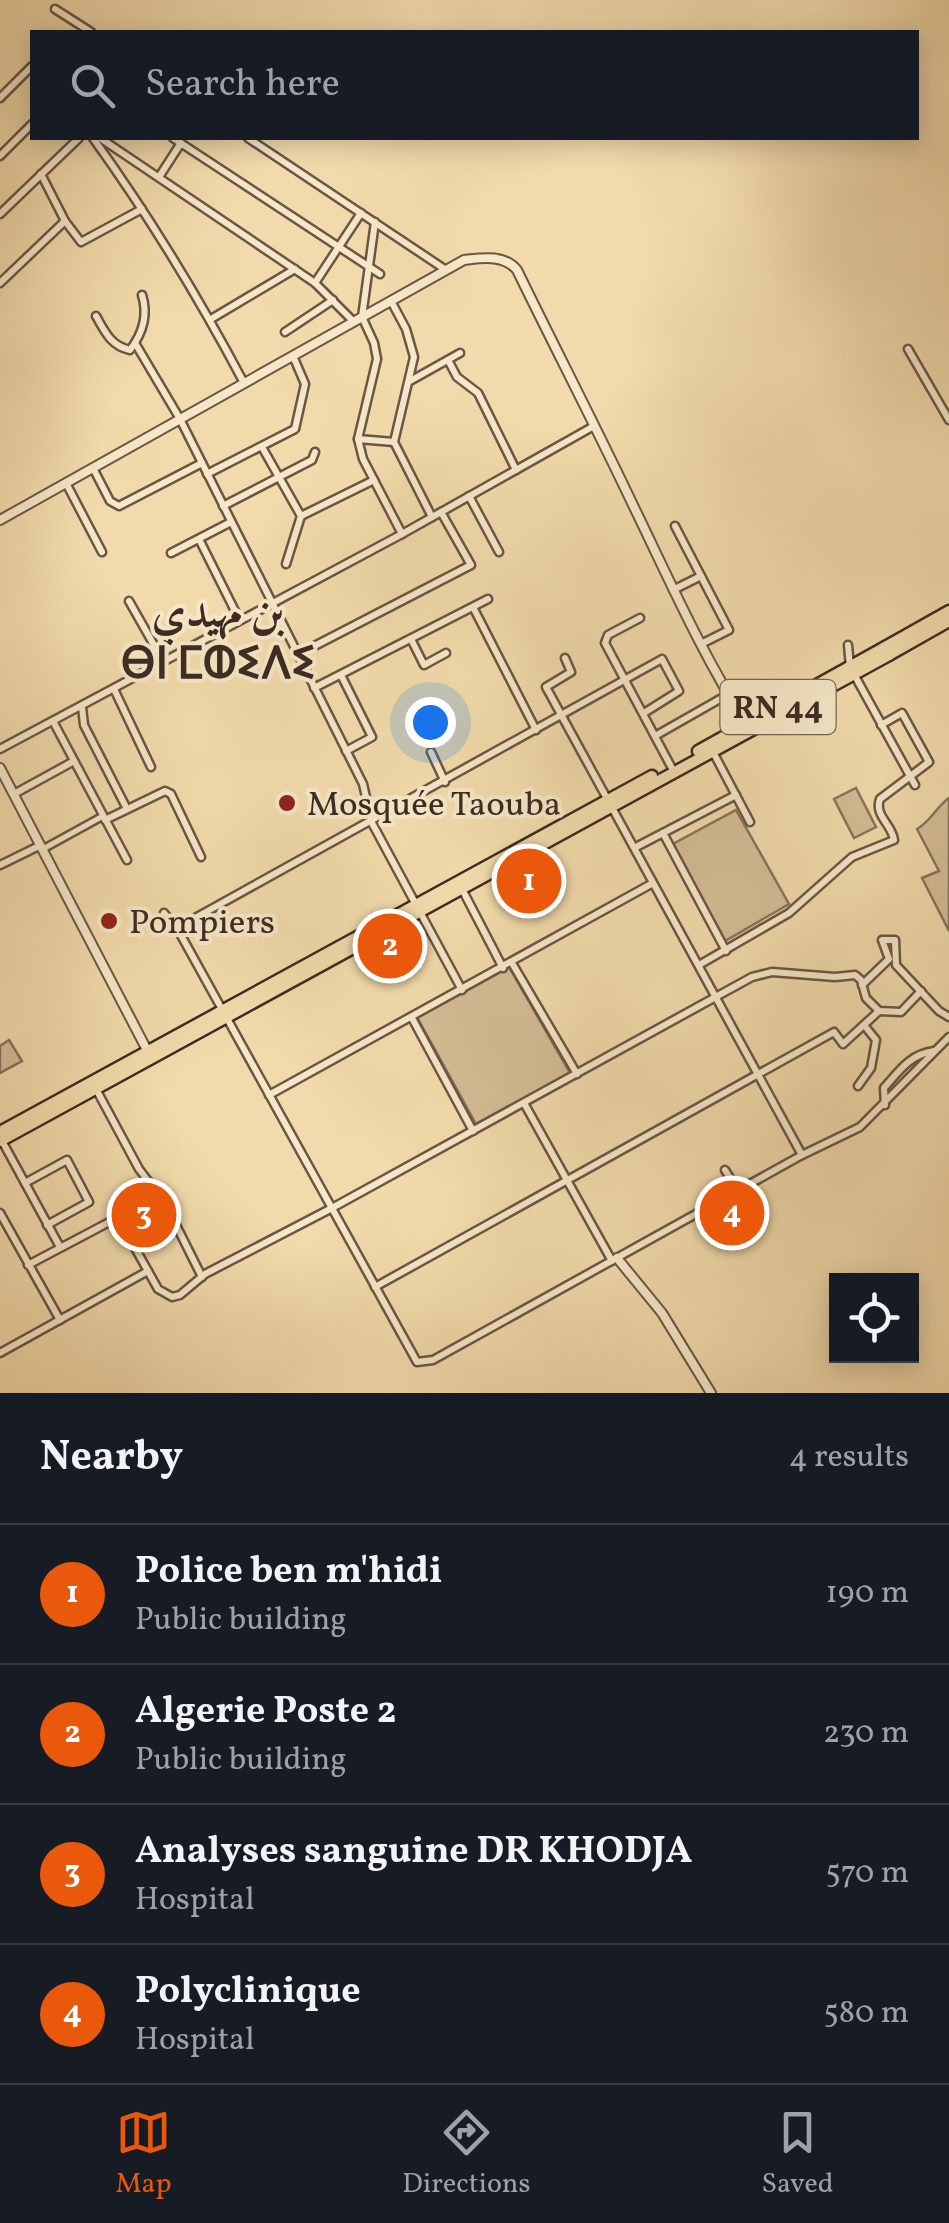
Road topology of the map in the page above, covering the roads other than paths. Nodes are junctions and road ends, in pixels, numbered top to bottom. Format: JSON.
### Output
{"nodes":[{"id":1,"x":55,"y":9,"type":"dead end"},
{"id":2,"x":88,"y":30,"type":"edge"},
{"id":3,"x":30,"y":71,"type":"edge"},
{"id":4,"x":0,"y":98,"type":"edge"},
{"id":5,"x":30,"y":126,"type":"edge"},
{"id":6,"x":77,"y":140,"type":"edge"},
{"id":7,"x":97,"y":140,"type":"edge"},
{"id":8,"x":99,"y":140,"type":"edge"},
{"id":9,"x":177,"y":140,"type":"edge"},
{"id":10,"x":251,"y":140,"type":"edge"},
{"id":11,"x":0,"y":156,"type":"edge"},
{"id":12,"x":41,"y":174,"type":"junction"},
{"id":13,"x":159,"y":178,"type":"junction"},
{"id":14,"x":142,"y":209,"type":"junction"},
{"id":15,"x":361,"y":213,"type":"junction"},
{"id":16,"x":0,"y":214,"type":"edge"},
{"id":17,"x":66,"y":221,"type":"junction"},
{"id":18,"x":375,"y":222,"type":"junction"},
{"id":19,"x":338,"y":247,"type":"junction"},
{"id":20,"x":368,"y":266,"type":"junction"},
{"id":21,"x":295,"y":269,"type":"junction"},
{"id":22,"x":446,"y":270,"type":"junction"},
{"id":23,"x":380,"y":274,"type":"dead end"},
{"id":24,"x":0,"y":283,"type":"edge"},
{"id":25,"x":314,"y":283,"type":"junction"},
{"id":26,"x":142,"y":294,"type":"dead end"},
{"id":27,"x":334,"y":300,"type":"junction"},
{"id":28,"x":391,"y":301,"type":"junction"},
{"id":29,"x":96,"y":316,"type":"dead end"},
{"id":30,"x":210,"y":320,"type":"junction"},
{"id":31,"x":358,"y":320,"type":"junction"},
{"id":32,"x":284,"y":332,"type":"dead end"},
{"id":33,"x":136,"y":344,"type":"junction"},
{"id":34,"x":908,"y":349,"type":"dead end"},
{"id":35,"x":460,"y":353,"type":"dead end"},
{"id":36,"x":293,"y":356,"type":"junction"},
{"id":37,"x":448,"y":360,"type":"junction"},
{"id":38,"x":410,"y":381,"type":"junction"},
{"id":39,"x":244,"y":384,"type":"junction"},
{"id":40,"x":180,"y":419,"type":"junction"},
{"id":41,"x":949,"y":420,"type":"edge"},
{"id":42,"x":594,"y":426,"type":"junction"},
{"id":43,"x":358,"y":439,"type":"junction"},
{"id":44,"x":394,"y":442,"type":"junction"},
{"id":45,"x":262,"y":446,"type":"junction"},
{"id":46,"x":316,"y":452,"type":"dead end"},
{"id":47,"x":202,"y":463,"type":"junction"},
{"id":48,"x":93,"y":468,"type":"junction"},
{"id":49,"x":516,"y":470,"type":"junction"},
{"id":50,"x":208,"y":474,"type":"junction"},
{"id":51,"x":278,"y":477,"type":"junction"},
{"id":52,"x":374,"y":480,"type":"junction"},
{"id":53,"x":66,"y":483,"type":"junction"},
{"id":54,"x":469,"y":496,"type":"junction"},
{"id":55,"x":224,"y":506,"type":"junction"},
{"id":56,"x":441,"y":512,"type":"junction"},
{"id":57,"x":301,"y":516,"type":"junction"},
{"id":58,"x":432,"y":516,"type":"junction"},
{"id":59,"x":0,"y":520,"type":"edge"},
{"id":60,"x":231,"y":522,"type":"junction"},
{"id":61,"x":675,"y":526,"type":"dead end"},
{"id":62,"x":402,"y":534,"type":"junction"},
{"id":63,"x":199,"y":539,"type":"junction"},
{"id":64,"x":102,"y":552,"type":"dead end"},
{"id":65,"x":499,"y":552,"type":"dead end"},
{"id":66,"x":171,"y":553,"type":"dead end"},
{"id":67,"x":286,"y":564,"type":"dead end"},
{"id":68,"x":701,"y":576,"type":"junction"},
{"id":69,"x":672,"y":590,"type":"junction"},
{"id":70,"x":488,"y":599,"type":"dead end"},
{"id":71,"x":129,"y":601,"type":"dead end"},
{"id":72,"x":270,"y":602,"type":"junction"},
{"id":73,"x":473,"y":607,"type":"junction"},
{"id":74,"x":949,"y":612,"type":"edge"},
{"id":75,"x":640,"y":618,"type":"dead end"},
{"id":76,"x":239,"y":619,"type":"junction"},
{"id":77,"x":949,"y":621,"type":"edge"},
{"id":78,"x":410,"y":639,"type":"junction"},
{"id":79,"x":700,"y":644,"type":"junction"},
{"id":80,"x":848,"y":645,"type":"dead end"},
{"id":81,"x":887,"y":651,"type":"junction"},
{"id":82,"x":446,"y":653,"type":"dead end"},
{"id":83,"x":298,"y":655,"type":"junction"},
{"id":84,"x":565,"y":658,"type":"dead end"},
{"id":85,"x":164,"y":661,"type":"junction"},
{"id":86,"x":852,"y":670,"type":"junction"},
{"id":87,"x":341,"y":675,"type":"junction"},
{"id":88,"x":624,"y":680,"type":"junction"},
{"id":89,"x":314,"y":688,"type":"junction"},
{"id":90,"x":114,"y":689,"type":"junction"},
{"id":91,"x":728,"y":696,"type":"junction"},
{"id":92,"x":82,"y":707,"type":"junction"},
{"id":93,"x":644,"y":713,"type":"junction"},
{"id":94,"x":561,"y":715,"type":"junction"},
{"id":95,"x":54,"y":722,"type":"junction"},
{"id":96,"x":881,"y":725,"type":"junction"},
{"id":97,"x":748,"y":727,"type":"junction"},
{"id":98,"x":536,"y":730,"type":"junction"},
{"id":99,"x":655,"y":736,"type":"junction"},
{"id":100,"x":711,"y":748,"type":"junction"},
{"id":101,"x":0,"y":750,"type":"edge"},
{"id":102,"x":346,"y":751,"type":"junction"},
{"id":103,"x":431,"y":752,"type":"dead end"},
{"id":104,"x":74,"y":761,"type":"junction"},
{"id":105,"x":151,"y":767,"type":"dead end"},
{"id":106,"x":0,"y":768,"type":"edge"},
{"id":107,"x":672,"y":769,"type":"junction"},
{"id":108,"x":908,"y":776,"type":"junction"},
{"id":109,"x":445,"y":782,"type":"junction"},
{"id":110,"x":914,"y":785,"type":"dead end"},
{"id":111,"x":13,"y":792,"type":"junction"},
{"id":112,"x":736,"y":795,"type":"junction"},
{"id":113,"x":0,"y":796,"type":"edge"},
{"id":114,"x":612,"y":802,"type":"junction"},
{"id":115,"x":127,"y":809,"type":"junction"},
{"id":116,"x":104,"y":818,"type":"junction"},
{"id":117,"x":750,"y":822,"type":"dead end"},
{"id":118,"x":372,"y":823,"type":"junction"},
{"id":119,"x":663,"y":832,"type":"junction"},
{"id":120,"x":42,"y":847,"type":"junction"},
{"id":121,"x":636,"y":847,"type":"junction"},
{"id":122,"x":201,"y":857,"type":"dead end"},
{"id":123,"x":127,"y":860,"type":"dead end"},
{"id":124,"x":0,"y":866,"type":"edge"},
{"id":125,"x":653,"y":883,"type":"junction"},
{"id":126,"x":461,"y":888,"type":"junction"},
{"id":127,"x":416,"y":908,"type":"junction"},
{"id":128,"x":164,"y":913,"type":"dead end"},
{"id":129,"x":177,"y":928,"type":"junction"},
{"id":130,"x":726,"y":950,"type":"junction"},
{"id":131,"x":512,"y":963,"type":"junction"},
{"id":132,"x":699,"y":965,"type":"junction"},
{"id":133,"x":503,"y":968,"type":"junction"},
{"id":134,"x":862,"y":985,"type":"junction"},
{"id":135,"x":462,"y":990,"type":"junction"},
{"id":136,"x":921,"y":992,"type":"junction"},
{"id":137,"x":717,"y":997,"type":"junction"},
{"id":138,"x":879,"y":1011,"type":"junction"},
{"id":139,"x":224,"y":1013,"type":"junction"},
{"id":140,"x":412,"y":1017,"type":"junction"},
{"id":141,"x":949,"y":1017,"type":"edge"},
{"id":142,"x":864,"y":1025,"type":"junction"},
{"id":143,"x":949,"y":1038,"type":"edge"},
{"id":144,"x":935,"y":1051,"type":"junction"},
{"id":145,"x":150,"y":1054,"type":"junction"},
{"id":146,"x":577,"y":1074,"type":"junction"},
{"id":147,"x":759,"y":1075,"type":"junction"},
{"id":148,"x":858,"y":1086,"type":"dead end"},
{"id":149,"x":96,"y":1089,"type":"junction"},
{"id":150,"x":269,"y":1094,"type":"junction"},
{"id":151,"x":524,"y":1103,"type":"junction"},
{"id":152,"x":884,"y":1105,"type":"junction"},
{"id":153,"x":473,"y":1131,"type":"junction"},
{"id":154,"x":0,"y":1132,"type":"edge"},
{"id":155,"x":0,"y":1140,"type":"edge"},
{"id":156,"x":802,"y":1155,"type":"junction"},
{"id":157,"x":724,"y":1170,"type":"dead end"},
{"id":158,"x":566,"y":1180,"type":"junction"},
{"id":159,"x":25,"y":1183,"type":"junction"},
{"id":160,"x":749,"y":1184,"type":"junction"},
{"id":161,"x":738,"y":1191,"type":"junction"},
{"id":162,"x":332,"y":1208,"type":"junction"},
{"id":163,"x":763,"y":1208,"type":"dead end"},
{"id":164,"x":0,"y":1213,"type":"edge"},
{"id":165,"x":47,"y":1225,"type":"junction"},
{"id":166,"x":60,"y":1247,"type":"junction"},
{"id":167,"x":614,"y":1259,"type":"junction"},
{"id":168,"x":28,"y":1265,"type":"junction"},
{"id":169,"x":148,"y":1272,"type":"junction"},
{"id":170,"x":202,"y":1277,"type":"junction"},
{"id":171,"x":374,"y":1287,"type":"junction"},
{"id":172,"x":60,"y":1320,"type":"junction"},
{"id":173,"x":0,"y":1353,"type":"edge"},
{"id":174,"x":711,"y":1393,"type":"edge"}],
"edges":[{"from":1,"to":2,"type":"street"},
{"from":3,"to":4,"type":"street"},
{"from":5,"to":11,"type":"street"},
{"from":6,"to":12,"type":"street"},
{"from":7,"to":14,"type":"street"},
{"from":8,"to":13,"type":"street"},
{"from":9,"to":13,"type":"street"},
{"from":9,"to":19,"type":"street"},
{"from":10,"to":15,"type":"street"},
{"from":12,"to":16,"type":"street"},
{"from":12,"to":17,"type":"street"},
{"from":13,"to":21,"type":"street"},
{"from":14,"to":17,"type":"street"},
{"from":14,"to":30,"type":"street"},
{"from":15,"to":18,"type":"street"},
{"from":15,"to":19,"type":"street"},
{"from":17,"to":24,"type":"street"},
{"from":18,"to":20,"type":"street"},
{"from":18,"to":22,"type":"street"},
{"from":19,"to":20,"type":"street"},
{"from":19,"to":25,"type":"street"},
{"from":20,"to":23,"type":"street"},
{"from":20,"to":31,"type":"street"},
{"from":21,"to":25,"type":"street"},
{"from":21,"to":30,"type":"street"},
{"from":22,"to":28,"type":"street"},
{"from":22,"to":42,"type":"street"},
{"from":25,"to":27,"type":"street"},
{"from":26,"to":33,"type":"street"},
{"from":27,"to":31,"type":"street"},
{"from":27,"to":32,"type":"street"},
{"from":28,"to":31,"type":"street"},
{"from":28,"to":38,"type":"street"},
{"from":29,"to":33,"type":"street"},
{"from":30,"to":39,"type":"street"},
{"from":31,"to":36,"type":"street"},
{"from":31,"to":43,"type":"street"},
{"from":33,"to":40,"type":"street"},
{"from":34,"to":41,"type":"street"},
{"from":35,"to":37,"type":"street"},
{"from":36,"to":39,"type":"street"},
{"from":36,"to":45,"type":"street"},
{"from":37,"to":38,"type":"street"},
{"from":37,"to":49,"type":"street"},
{"from":38,"to":44,"type":"street"},
{"from":39,"to":40,"type":"street"},
{"from":40,"to":47,"type":"street"},
{"from":40,"to":48,"type":"street"},
{"from":42,"to":49,"type":"street"},
{"from":42,"to":69,"type":"street"},
{"from":43,"to":44,"type":"street"},
{"from":43,"to":52,"type":"street"},
{"from":44,"to":58,"type":"street"},
{"from":45,"to":50,"type":"street"},
{"from":45,"to":51,"type":"street"},
{"from":46,"to":51,"type":"street"},
{"from":47,"to":48,"type":"street"},
{"from":47,"to":50,"type":"street"},
{"from":48,"to":53,"type":"street"},
{"from":49,"to":54,"type":"street"},
{"from":50,"to":55,"type":"street"},
{"from":51,"to":55,"type":"street"},
{"from":51,"to":57,"type":"street"},
{"from":52,"to":57,"type":"street"},
{"from":52,"to":62,"type":"street"},
{"from":53,"to":59,"type":"street"},
{"from":53,"to":64,"type":"street"},
{"from":54,"to":56,"type":"street"},
{"from":54,"to":65,"type":"street"},
{"from":55,"to":60,"type":"street"},
{"from":56,"to":58,"type":"street"},
{"from":56,"to":83,"type":"street"},
{"from":57,"to":67,"type":"street"},
{"from":58,"to":62,"type":"street"},
{"from":60,"to":63,"type":"street"},
{"from":60,"to":72,"type":"street"},
{"from":61,"to":68,"type":"street"},
{"from":62,"to":72,"type":"street"},
{"from":63,"to":66,"type":"street"},
{"from":63,"to":76,"type":"street"},
{"from":68,"to":69,"type":"street"},
{"from":68,"to":79,"type":"street"},
{"from":69,"to":79,"type":"street"},
{"from":70,"to":73,"type":"street"},
{"from":71,"to":85,"type":"street"},
{"from":72,"to":76,"type":"street"},
{"from":72,"to":83,"type":"street"},
{"from":73,"to":78,"type":"street"},
{"from":73,"to":98,"type":"street"},
{"from":74,"to":81,"type":"main road","number":"RN 44"},
{"from":75,"to":88,"type":"street"},
{"from":76,"to":85,"type":"street"},
{"from":77,"to":81,"type":"main road","number":"RN 44"},
{"from":78,"to":82,"type":"street"},
{"from":78,"to":87,"type":"street"},
{"from":79,"to":91,"type":"street"},
{"from":80,"to":86,"type":"street"},
{"from":81,"to":86,"type":"main road","number":"RN 44"},
{"from":83,"to":89,"type":"street"},
{"from":84,"to":94,"type":"street"},
{"from":85,"to":90,"type":"street"},
{"from":86,"to":96,"type":"street"},
{"from":86,"to":97,"type":"main road","number":"RN 44"},
{"from":87,"to":89,"type":"street"},
{"from":87,"to":102,"type":"street"},
{"from":88,"to":93,"type":"street"},
{"from":88,"to":93,"type":"street"},
{"from":88,"to":94,"type":"street"},
{"from":89,"to":102,"type":"street"},
{"from":90,"to":92,"type":"street"},
{"from":90,"to":105,"type":"street"},
{"from":91,"to":97,"type":"street"},
{"from":91,"to":99,"type":"street"},
{"from":92,"to":95,"type":"street"},
{"from":92,"to":115,"type":"street"},
{"from":93,"to":99,"type":"street"},
{"from":94,"to":98,"type":"street"},
{"from":94,"to":114,"type":"street"},
{"from":95,"to":101,"type":"street"},
{"from":95,"to":104,"type":"street"},
{"from":96,"to":108,"type":"street"},
{"from":96,"to":108,"type":"street"},
{"from":97,"to":100,"type":"main road","number":"RN 44"},
{"from":98,"to":109,"type":"street"},
{"from":99,"to":107,"type":"street"},
{"from":100,"to":107,"type":"main road","number":"RN 44"},
{"from":100,"to":112,"type":"street"},
{"from":102,"to":118,"type":"street"},
{"from":103,"to":109,"type":"street"},
{"from":104,"to":111,"type":"street"},
{"from":104,"to":116,"type":"street"},
{"from":106,"to":111,"type":"street"},
{"from":107,"to":114,"type":"main road","number":"RN 44"},
{"from":108,"to":110,"type":"street"},
{"from":108,"to":130,"type":"street"},
{"from":109,"to":118,"type":"street"},
{"from":111,"to":113,"type":"street"},
{"from":111,"to":120,"type":"street"},
{"from":112,"to":117,"type":"street"},
{"from":112,"to":119,"type":"street"},
{"from":114,"to":121,"type":"street"},
{"from":114,"to":126,"type":"main road","number":"RN 44"},
{"from":114,"to":127,"type":"main road","number":"RN 44"},
{"from":115,"to":116,"type":"street"},
{"from":115,"to":122,"type":"street"},
{"from":116,"to":120,"type":"street"},
{"from":116,"to":123,"type":"street"},
{"from":118,"to":127,"type":"street"},
{"from":118,"to":129,"type":"street"},
{"from":119,"to":121,"type":"street"},
{"from":119,"to":130,"type":"street"},
{"from":120,"to":124,"type":"street"},
{"from":120,"to":145,"type":"street"},
{"from":121,"to":125,"type":"street"},
{"from":125,"to":131,"type":"street"},
{"from":125,"to":132,"type":"street"},
{"from":126,"to":127,"type":"main road","number":"RN 44"},
{"from":126,"to":133,"type":"street"},
{"from":127,"to":135,"type":"street"},
{"from":127,"to":139,"type":"main road","number":"RN 44"},
{"from":128,"to":129,"type":"street"},
{"from":129,"to":139,"type":"street"},
{"from":130,"to":132,"type":"street"},
{"from":131,"to":133,"type":"street"},
{"from":131,"to":146,"type":"street"},
{"from":132,"to":137,"type":"street"},
{"from":133,"to":135,"type":"street"},
{"from":134,"to":136,"type":"street"},
{"from":134,"to":137,"type":"street"},
{"from":134,"to":138,"type":"street"},
{"from":135,"to":140,"type":"street"},
{"from":136,"to":138,"type":"street"},
{"from":136,"to":141,"type":"street"},
{"from":137,"to":146,"type":"street"},
{"from":137,"to":147,"type":"street"},
{"from":138,"to":142,"type":"street"},
{"from":139,"to":145,"type":"main road","number":"RN 44"},
{"from":139,"to":150,"type":"street"},
{"from":140,"to":150,"type":"street"},
{"from":140,"to":153,"type":"street"},
{"from":142,"to":147,"type":"street"},
{"from":142,"to":148,"type":"street"},
{"from":143,"to":144,"type":"street"},
{"from":144,"to":152,"type":"street"},
{"from":144,"to":152,"type":"street"},
{"from":145,"to":149,"type":"main road","number":"RN 44"},
{"from":145,"to":154,"type":"main road","number":"RN 44"},
{"from":146,"to":151,"type":"street"},
{"from":147,"to":156,"type":"street"},
{"from":147,"to":158,"type":"street"},
{"from":149,"to":155,"type":"main road","number":"RN 44"},
{"from":149,"to":170,"type":"street"},
{"from":150,"to":162,"type":"street"},
{"from":151,"to":153,"type":"street"},
{"from":151,"to":158,"type":"street"},
{"from":152,"to":156,"type":"street"},
{"from":153,"to":162,"type":"street"},
{"from":155,"to":159,"type":"street"},
{"from":156,"to":160,"type":"street"},
{"from":157,"to":161,"type":"street"},
{"from":158,"to":167,"type":"street"},
{"from":158,"to":171,"type":"street"},
{"from":159,"to":165,"type":"street"},
{"from":159,"to":165,"type":"street"},
{"from":160,"to":161,"type":"street"},
{"from":160,"to":163,"type":"street"},
{"from":161,"to":167,"type":"street"},
{"from":162,"to":170,"type":"street"},
{"from":162,"to":171,"type":"street"},
{"from":164,"to":168,"type":"street"},
{"from":165,"to":166,"type":"street"},
{"from":166,"to":168,"type":"street"},
{"from":166,"to":169,"type":"street"},
{"from":167,"to":171,"type":"street"},
{"from":167,"to":174,"type":"street"},
{"from":168,"to":172,"type":"street"},
{"from":169,"to":170,"type":"street"},
{"from":169,"to":172,"type":"street"},
{"from":172,"to":173,"type":"street"}]}
